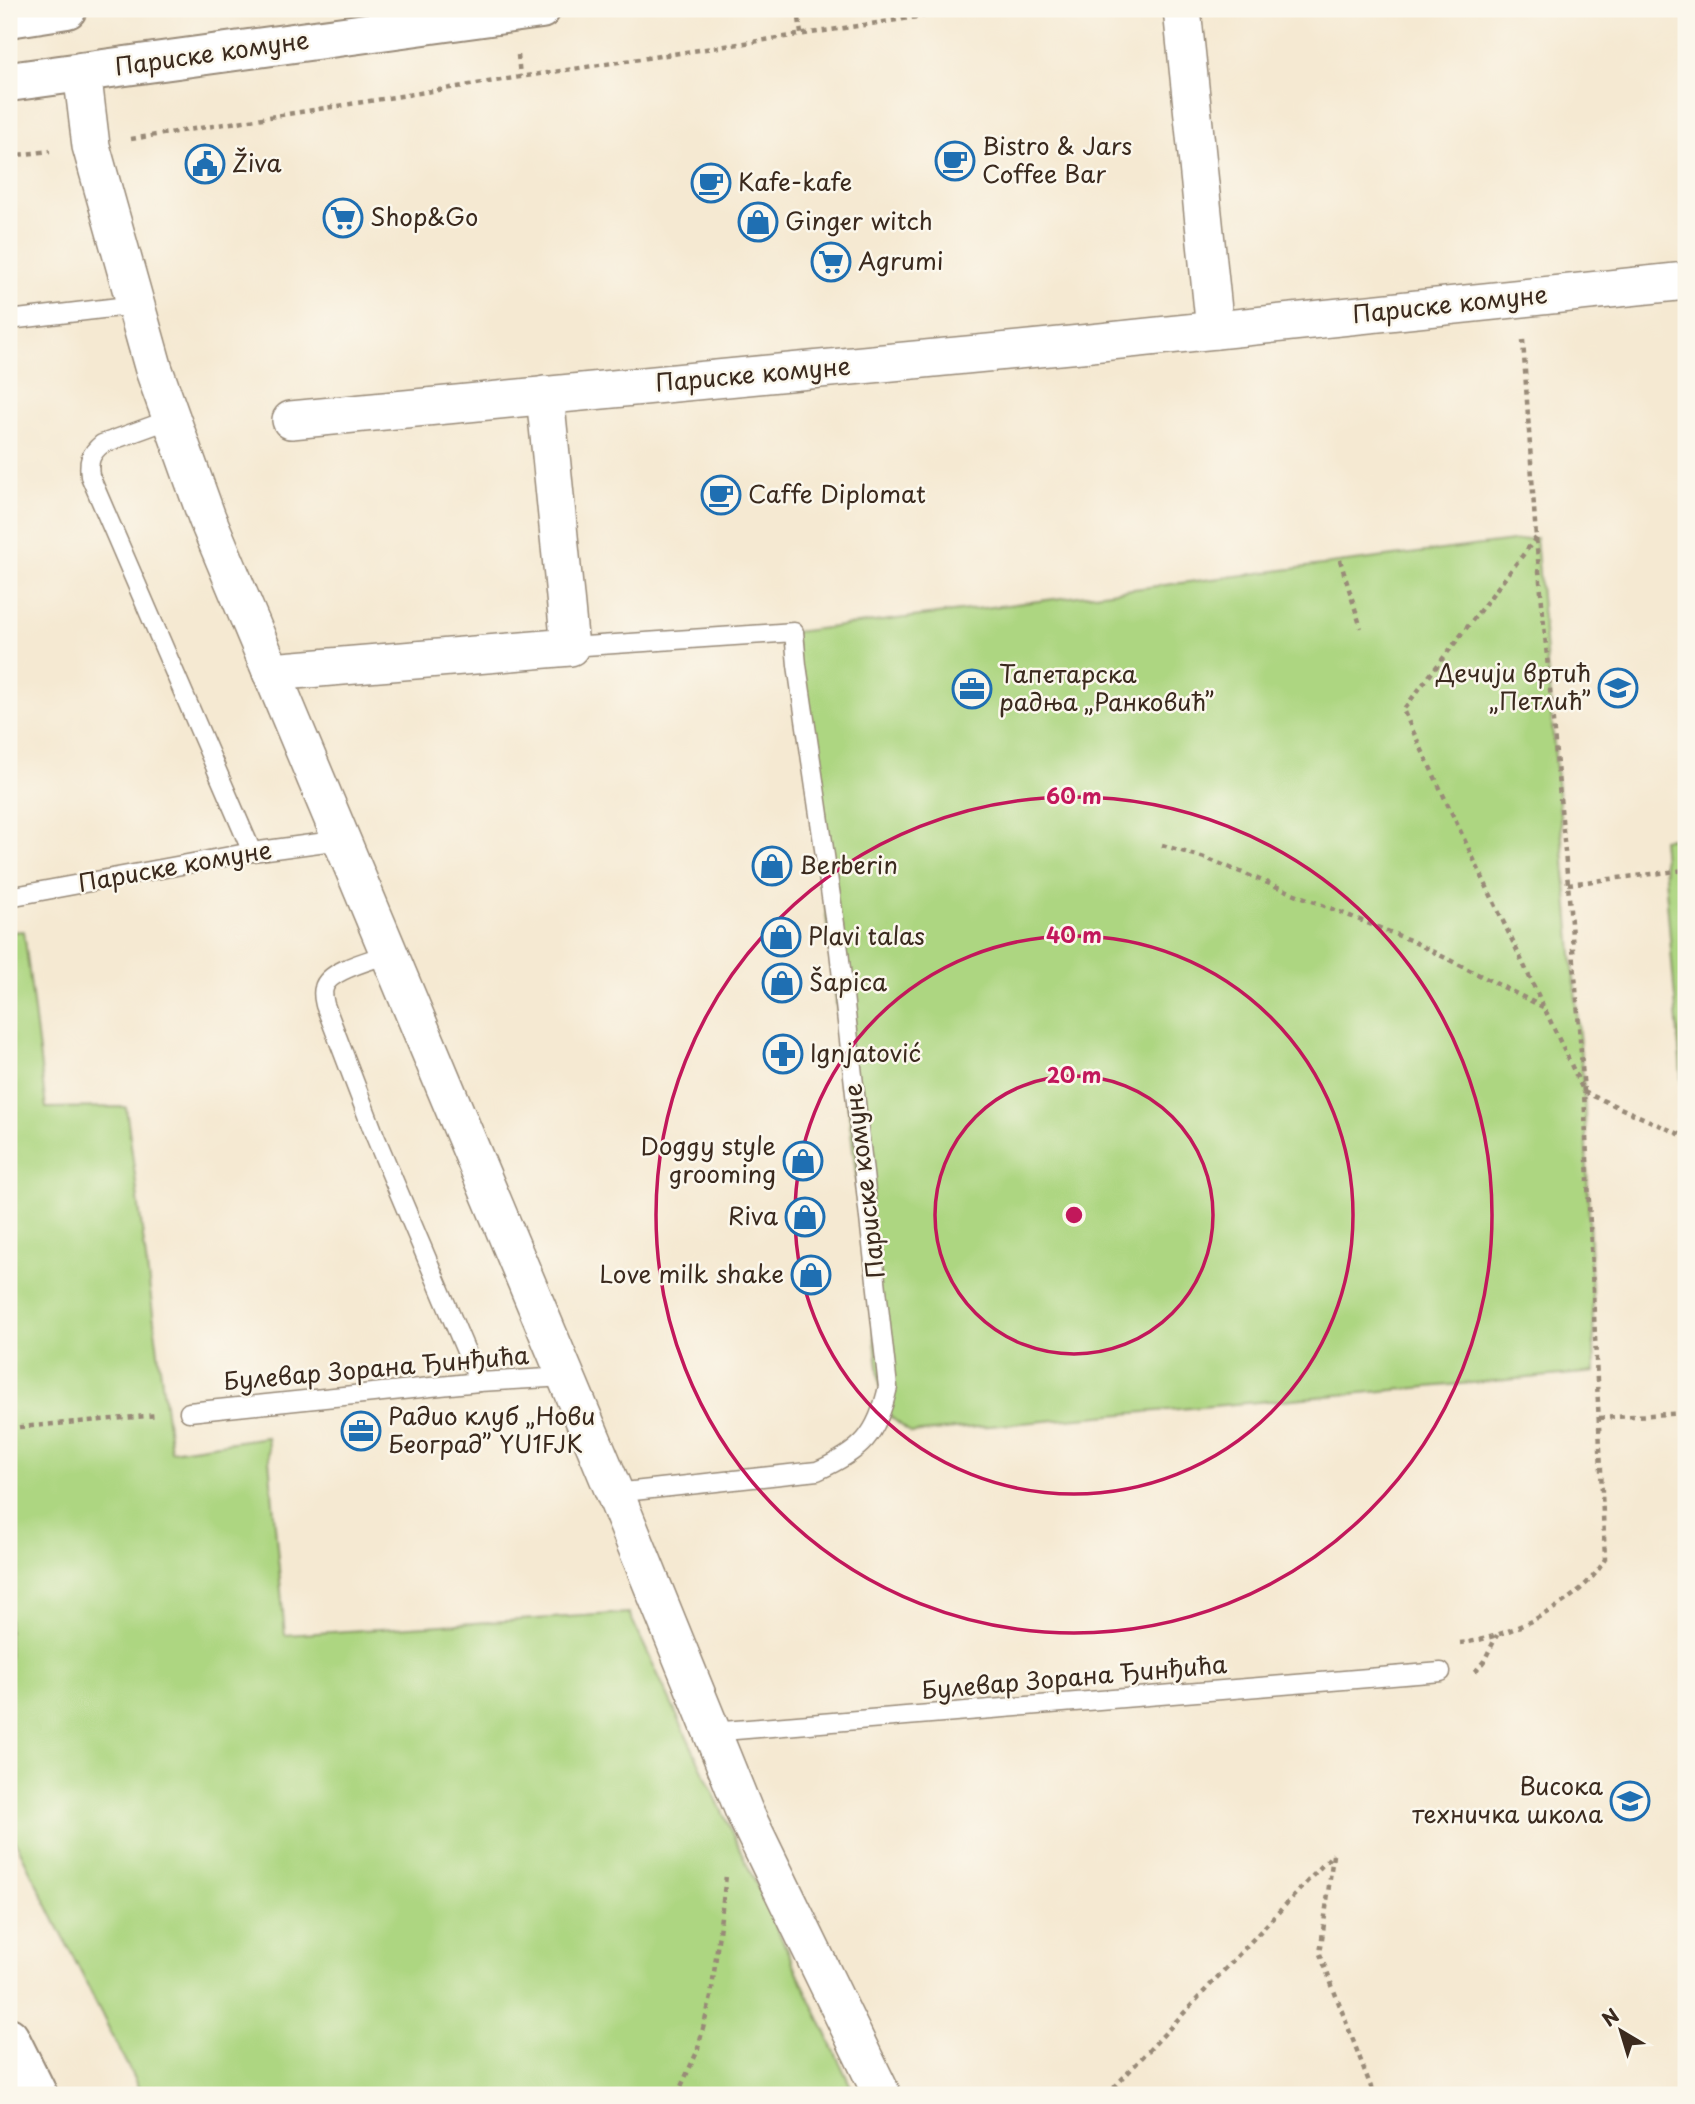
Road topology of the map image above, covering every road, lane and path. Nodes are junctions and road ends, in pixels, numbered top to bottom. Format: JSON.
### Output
{"nodes":[{"id":1,"x":66,"y":9,"type":"edge"},
{"id":2,"x":541,"y":9,"type":"edge"},
{"id":3,"x":798,"y":9,"type":"edge"},
{"id":4,"x":970,"y":9,"type":"edge"},
{"id":5,"x":1182,"y":9,"type":"edge"},
{"id":6,"x":9,"y":18,"type":"edge"},
{"id":7,"x":801,"y":34,"type":"junction"},
{"id":8,"x":82,"y":71,"type":"junction"},
{"id":9,"x":9,"y":82,"type":"edge"},
{"id":10,"x":91,"y":146,"type":"junction"},
{"id":11,"x":9,"y":156,"type":"edge"},
{"id":12,"x":1686,"y":281,"type":"edge"},
{"id":13,"x":1520,"y":298,"type":"junction"},
{"id":14,"x":136,"y":305,"type":"junction"},
{"id":15,"x":9,"y":320,"type":"edge"},
{"id":16,"x":1215,"y":330,"type":"junction"},
{"id":17,"x":545,"y":395,"type":"junction"},
{"id":18,"x":171,"y":419,"type":"junction"},
{"id":19,"x":291,"y":420,"type":"dead end"},
{"id":20,"x":1536,"y":538,"type":"junction"},
{"id":21,"x":1340,"y":560,"type":"dead end"},
{"id":22,"x":1361,"y":628,"type":"dead end"},
{"id":23,"x":570,"y":647,"type":"junction"},
{"id":24,"x":271,"y":672,"type":"junction"},
{"id":25,"x":341,"y":840,"type":"junction"},
{"id":26,"x":1162,"y":845,"type":"dead end"},
{"id":27,"x":252,"y":852,"type":"junction"},
{"id":28,"x":1686,"y":870,"type":"edge"},
{"id":29,"x":1568,"y":884,"type":"junction"},
{"id":30,"x":9,"y":897,"type":"edge"},
{"id":31,"x":388,"y":954,"type":"junction"},
{"id":32,"x":1544,"y":1007,"type":"junction"},
{"id":33,"x":1584,"y":1092,"type":"junction"},
{"id":34,"x":1686,"y":1137,"type":"edge"},
{"id":35,"x":566,"y":1377,"type":"junction"},
{"id":36,"x":480,"y":1382,"type":"junction"},
{"id":37,"x":190,"y":1412,"type":"joint"},
{"id":38,"x":1686,"y":1413,"type":"edge"},
{"id":39,"x":1599,"y":1418,"type":"junction"},
{"id":40,"x":9,"y":1428,"type":"edge"},
{"id":41,"x":615,"y":1493,"type":"junction"},
{"id":42,"x":1457,"y":1643,"type":"dead end"},
{"id":43,"x":1441,"y":1672,"type":"dead end"},
{"id":44,"x":711,"y":1732,"type":"junction"},
{"id":45,"x":744,"y":1811,"type":"junction"},
{"id":46,"x":9,"y":2036,"type":"edge"},
{"id":47,"x":38,"y":2095,"type":"edge"},
{"id":48,"x":677,"y":2095,"type":"edge"},
{"id":49,"x":882,"y":2095,"type":"edge"},
{"id":50,"x":1107,"y":2095,"type":"edge"},
{"id":51,"x":1374,"y":2095,"type":"edge"}],
"edges":[{"from":1,"to":6,"type":"main road"},
{"from":2,"to":8,"type":"main road","name":"Париске комуне"},
{"from":3,"to":7,"type":"path"},
{"from":4,"to":7,"type":"path"},
{"from":5,"to":16,"type":"street"},
{"from":7,"to":10,"type":"path"},
{"from":8,"to":9,"type":"main road","name":"Париске комуне"},
{"from":8,"to":10,"type":"street"},
{"from":10,"to":11,"type":"path"},
{"from":10,"to":14,"type":"street"},
{"from":12,"to":13,"type":"street","name":"Париске комуне"},
{"from":13,"to":16,"type":"street","name":"Париске комуне"},
{"from":13,"to":20,"type":"path"},
{"from":14,"to":15,"type":"lane"},
{"from":14,"to":18,"type":"street"},
{"from":16,"to":17,"type":"street","name":"Париске комуне"},
{"from":17,"to":19,"type":"street","name":"Париске комуне"},
{"from":17,"to":23,"type":"street"},
{"from":18,"to":24,"type":"street"},
{"from":18,"to":27,"type":"lane"},
{"from":20,"to":29,"type":"path"},
{"from":20,"to":32,"type":"path"},
{"from":21,"to":22,"type":"path"},
{"from":23,"to":24,"type":"street"},
{"from":23,"to":41,"type":"lane","name":"Париске комуне"},
{"from":24,"to":25,"type":"street"},
{"from":25,"to":27,"type":"lane","name":"Париске комуне"},
{"from":25,"to":31,"type":"street"},
{"from":26,"to":32,"type":"path"},
{"from":27,"to":30,"type":"lane","name":"Париске комуне"},
{"from":28,"to":29,"type":"path"},
{"from":29,"to":33,"type":"path"},
{"from":31,"to":35,"type":"street"},
{"from":31,"to":36,"type":"lane"},
{"from":32,"to":33,"type":"path"},
{"from":33,"to":34,"type":"path"},
{"from":33,"to":39,"type":"path"},
{"from":35,"to":36,"type":"lane","name":"Булевар Зорана Ђинђића"},
{"from":35,"to":41,"type":"street"},
{"from":36,"to":37,"type":"lane","name":"Булевар Зорана Ђинђића"},
{"from":37,"to":40,"type":"path"},
{"from":38,"to":39,"type":"path"},
{"from":39,"to":42,"type":"path"},
{"from":41,"to":44,"type":"street"},
{"from":43,"to":44,"type":"lane","name":"Булевар Зорана Ђинђића"},
{"from":44,"to":45,"type":"street"},
{"from":45,"to":48,"type":"path"},
{"from":45,"to":49,"type":"street"},
{"from":46,"to":47,"type":"main road"},
{"from":50,"to":51,"type":"path"}]}
